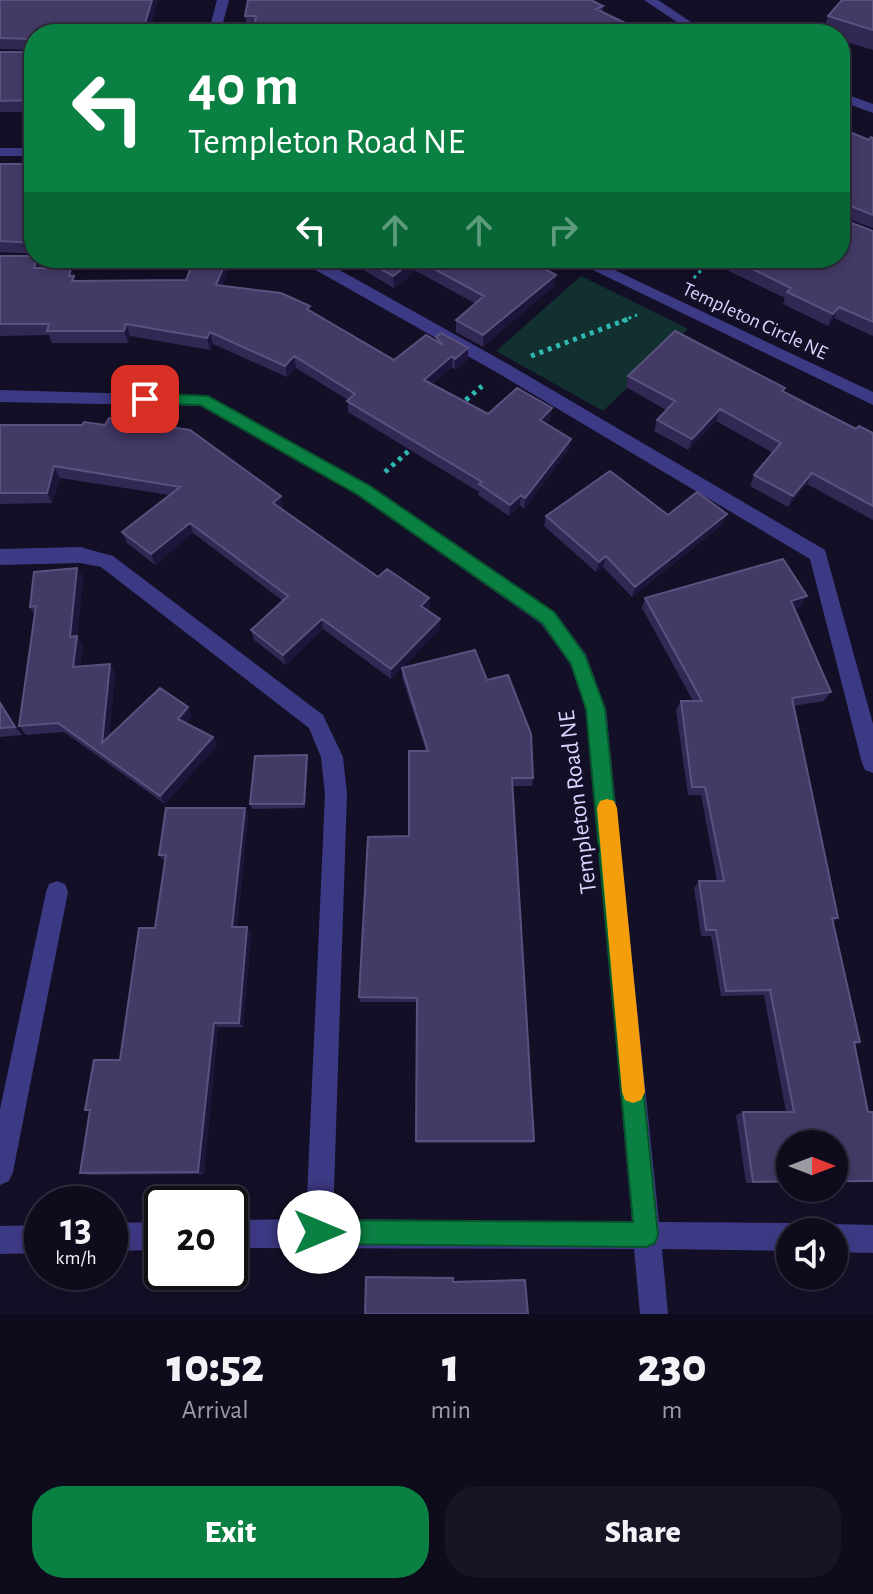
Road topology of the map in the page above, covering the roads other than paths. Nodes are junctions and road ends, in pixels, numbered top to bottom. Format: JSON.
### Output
{"nodes":[{"id":1,"x":223,"y":0,"type":"edge"},
{"id":2,"x":650,"y":0,"type":"edge"},
{"id":3,"x":217,"y":24,"type":"edge"},
{"id":4,"x":687,"y":24,"type":"edge"},
{"id":5,"x":850,"y":100,"type":"edge"},
{"id":6,"x":873,"y":109,"type":"edge"},
{"id":7,"x":0,"y":152,"type":"edge"},
{"id":8,"x":24,"y":152,"type":"edge"},
{"id":9,"x":0,"y":260,"type":"edge"},
{"id":10,"x":24,"y":260,"type":"edge"},
{"id":11,"x":324,"y":268,"type":"edge"},
{"id":12,"x":597,"y":268,"type":"edge"},
{"id":13,"x":0,"y":396,"type":"edge"},
{"id":14,"x":873,"y":399,"type":"edge"},
{"id":15,"x":0,"y":557,"type":"edge"},
{"id":16,"x":873,"y":763,"type":"edge"},
{"id":17,"x":57,"y":892,"type":"dead end"},
{"id":18,"x":0,"y":1172,"type":"edge"},
{"id":19,"x":319,"y":1232,"type":"junction"},
{"id":20,"x":248,"y":1234,"type":"edge"},
{"id":21,"x":646,"y":1235,"type":"junction"},
{"id":22,"x":776,"y":1237,"type":"edge"},
{"id":23,"x":848,"y":1238,"type":"edge"},
{"id":24,"x":24,"y":1239,"type":"edge"},
{"id":25,"x":873,"y":1239,"type":"edge"},
{"id":26,"x":0,"y":1240,"type":"edge"},
{"id":27,"x":654,"y":1314,"type":"edge"}],
"edges":[{"from":1,"to":3,"type":"street"},
{"from":2,"to":4,"type":"street"},
{"from":5,"to":6,"type":"street"},
{"from":7,"to":8,"type":"street"},
{"from":9,"to":10,"type":"street"},
{"from":11,"to":16,"type":"street"},
{"from":12,"to":14,"type":"street","name":"Templeton Circle NE"},
{"from":13,"to":21,"type":"street","name":"Templeton Road NE"},
{"from":15,"to":19,"type":"street"},
{"from":17,"to":18,"type":"street"},
{"from":19,"to":20,"type":"street"},
{"from":19,"to":21,"type":"street"},
{"from":21,"to":22,"type":"street"},
{"from":21,"to":27,"type":"street","name":"Templeton Road NE"},
{"from":23,"to":25,"type":"street"},
{"from":24,"to":26,"type":"street"}]}
